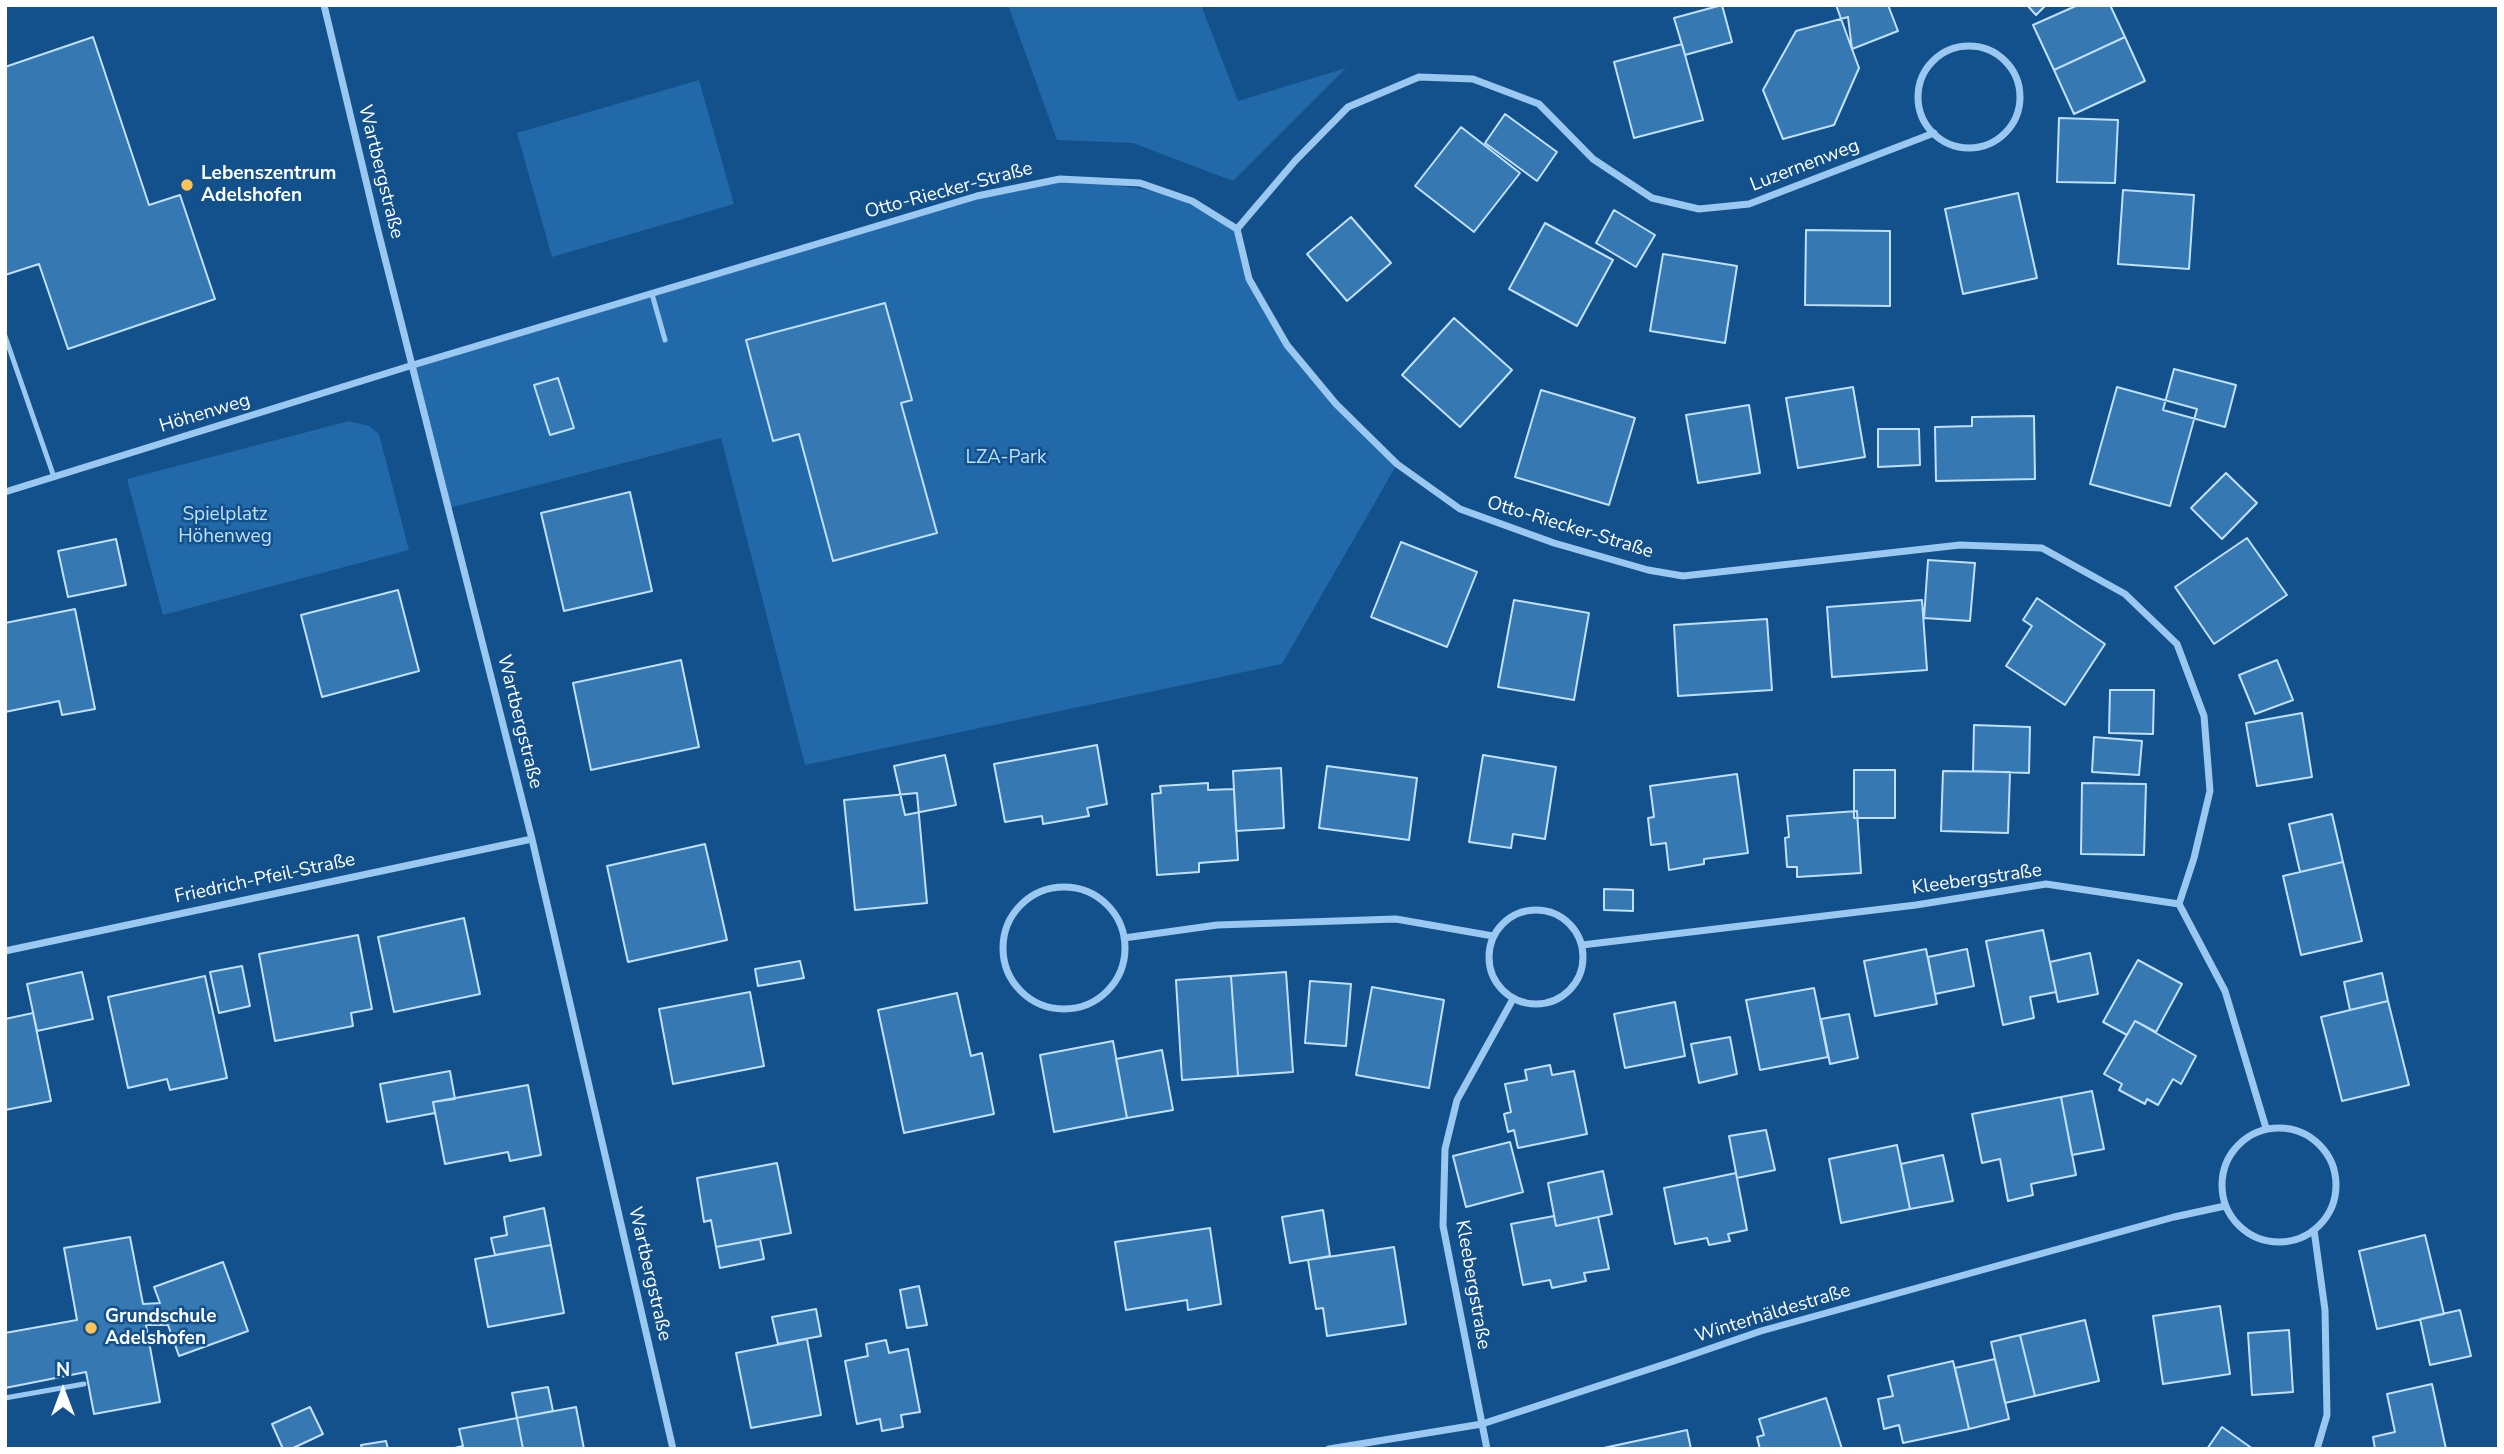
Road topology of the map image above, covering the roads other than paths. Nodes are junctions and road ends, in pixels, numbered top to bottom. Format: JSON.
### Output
{"nodes":[{"id":1,"x":324,"y":5,"type":"edge"},
{"id":2,"x":1934,"y":133,"type":"junction"},
{"id":3,"x":1237,"y":229,"type":"junction"},
{"id":4,"x":652,"y":294,"type":"junction"},
{"id":5,"x":5,"y":336,"type":"edge"},
{"id":6,"x":665,"y":340,"type":"dead end"},
{"id":7,"x":413,"y":365,"type":"junction"},
{"id":8,"x":54,"y":477,"type":"junction"},
{"id":9,"x":5,"y":492,"type":"edge"},
{"id":10,"x":532,"y":839,"type":"junction"},
{"id":11,"x":2179,"y":904,"type":"junction"},
{"id":12,"x":1493,"y":936,"type":"junction"},
{"id":13,"x":1124,"y":938,"type":"junction"},
{"id":14,"x":1582,"y":945,"type":"junction"},
{"id":15,"x":5,"y":951,"type":"edge"},
{"id":16,"x":1513,"y":999,"type":"junction"},
{"id":17,"x":2266,"y":1128,"type":"junction"},
{"id":18,"x":2225,"y":1206,"type":"junction"},
{"id":19,"x":2314,"y":1230,"type":"junction"},
{"id":20,"x":84,"y":1384,"type":"dead end"},
{"id":21,"x":5,"y":1398,"type":"edge"},
{"id":22,"x":1482,"y":1424,"type":"junction"},
{"id":23,"x":673,"y":1449,"type":"edge"},
{"id":24,"x":1329,"y":1449,"type":"edge"},
{"id":25,"x":1487,"y":1449,"type":"edge"},
{"id":26,"x":2317,"y":1449,"type":"edge"}],
"edges":[{"from":1,"to":7,"type":"street","name":"Wartbergstraße"},
{"from":2,"to":2,"type":"street"},
{"from":2,"to":3,"type":"street","name":"Luzernenweg"},
{"from":3,"to":4,"type":"street","name":"Otto-Riecker-Straße"},
{"from":3,"to":11,"type":"street","name":"Otto-Riecker-Straße"},
{"from":4,"to":6,"type":"lane"},
{"from":4,"to":7,"type":"street","name":"Otto-Riecker-Straße"},
{"from":5,"to":8,"type":"lane"},
{"from":7,"to":8,"type":"street","name":"Höhenweg"},
{"from":7,"to":10,"type":"street","name":"Wartbergstraße"},
{"from":8,"to":9,"type":"street","name":"Höhenweg"},
{"from":10,"to":15,"type":"street","name":"Friedrich-Pfeil-Straße"},
{"from":10,"to":23,"type":"street","name":"Wartbergstraße"},
{"from":11,"to":14,"type":"street","name":"Kleebergstraße"},
{"from":11,"to":17,"type":"street"},
{"from":12,"to":13,"type":"street"},
{"from":12,"to":14,"type":"street"},
{"from":12,"to":16,"type":"street"},
{"from":13,"to":13,"type":"street"},
{"from":14,"to":16,"type":"street"},
{"from":16,"to":22,"type":"street","name":"Kleebergstraße"},
{"from":17,"to":18,"type":"street"},
{"from":17,"to":19,"type":"street"},
{"from":18,"to":19,"type":"street"},
{"from":18,"to":22,"type":"street","name":"Winterhäldestraße"},
{"from":19,"to":26,"type":"street"},
{"from":20,"to":21,"type":"lane"},
{"from":22,"to":24,"type":"street","name":"Winterhäldestraße"},
{"from":22,"to":25,"type":"street","name":"Kleebergstraße"}]}
